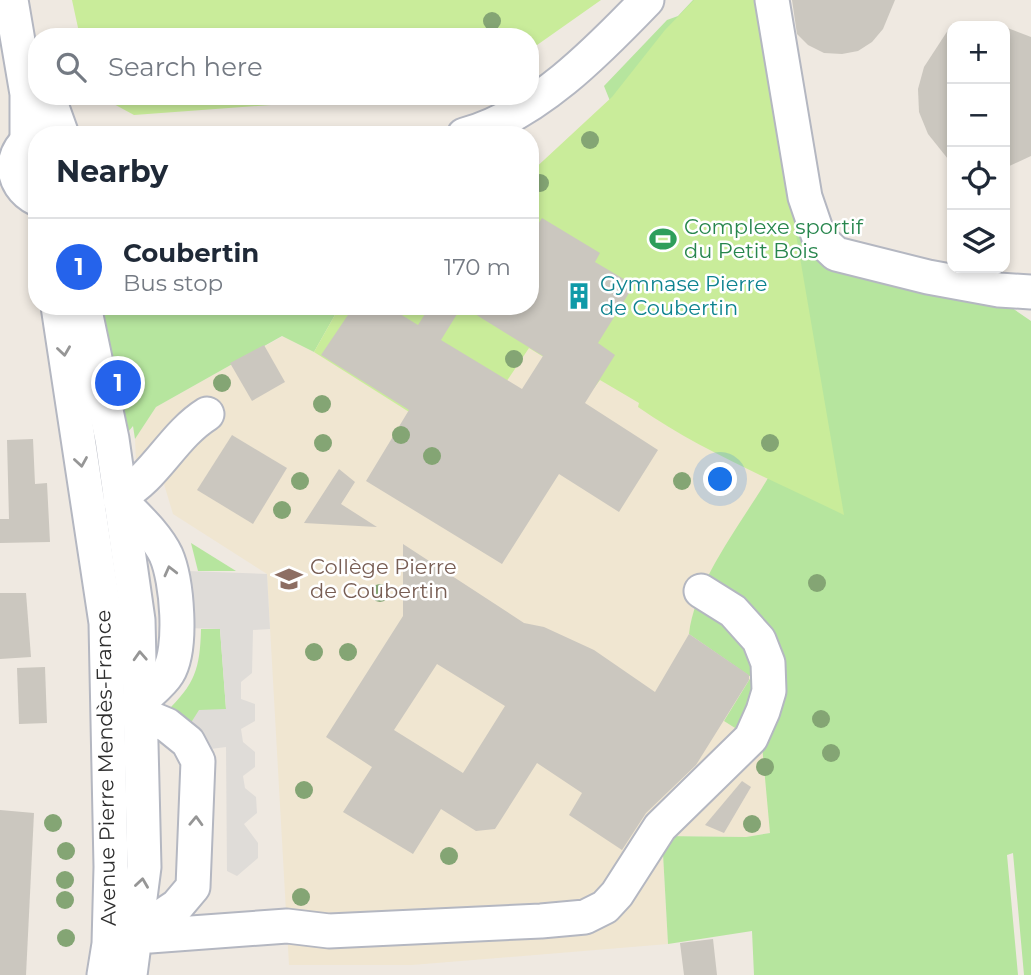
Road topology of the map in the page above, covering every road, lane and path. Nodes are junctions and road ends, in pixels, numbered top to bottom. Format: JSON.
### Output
{"nodes":[{"id":1,"x":11,"y":0,"type":"edge"},
{"id":2,"x":32,"y":0,"type":"edge"},
{"id":3,"x":647,"y":0,"type":"edge"},
{"id":4,"x":772,"y":0,"type":"edge"},
{"id":5,"x":37,"y":28,"type":"edge"},
{"id":6,"x":539,"y":96,"type":"edge"},
{"id":7,"x":28,"y":101,"type":"edge"},
{"id":8,"x":29,"y":105,"type":"edge"},
{"id":9,"x":45,"y":105,"type":"edge"},
{"id":10,"x":525,"y":105,"type":"edge"},
{"id":11,"x":31,"y":126,"type":"edge"},
{"id":12,"x":39,"y":126,"type":"edge"},
{"id":13,"x":489,"y":126,"type":"edge"},
{"id":14,"x":28,"y":163,"type":"edge"},
{"id":15,"x":28,"y":192,"type":"edge"},
{"id":16,"x":1031,"y":292,"type":"edge"},
{"id":17,"x":59,"y":315,"type":"edge"},
{"id":18,"x":86,"y":315,"type":"edge"},
{"id":19,"x":207,"y":414,"type":"dead end"},
{"id":20,"x":120,"y":498,"type":"junction"},
{"id":21,"x":701,"y":592,"type":"dead end"},
{"id":22,"x":142,"y":708,"type":"junction"},
{"id":23,"x":135,"y":934,"type":"junction"},
{"id":24,"x":104,"y":975,"type":"edge"},
{"id":25,"x":130,"y":975,"type":"edge"}],
"edges":[{"from":1,"to":7,"type":"street"},
{"from":2,"to":5,"type":"street"},
{"from":3,"to":6,"type":"street"},
{"from":4,"to":16,"type":"street"},
{"from":8,"to":11,"type":"street"},
{"from":9,"to":12,"type":"street"},
{"from":10,"to":13,"type":"street"},
{"from":14,"to":15,"type":"street"},
{"from":17,"to":24,"type":"street","name":"Avenue Pierre Mendès-France","one_way":true},
{"from":18,"to":20,"type":"street","name":"Avenue Pierre Mendès-France"},
{"from":19,"to":20,"type":"street"},
{"from":22,"to":20,"type":"street","name":"Avenue Pierre Mendès-France","one_way":true},
{"from":21,"to":23,"type":"street"},
{"from":23,"to":22,"type":"street","name":"Avenue Pierre Mendès-France","one_way":true},
{"from":23,"to":22,"type":"street","one_way":true},
{"from":23,"to":25,"type":"street","name":"Avenue Pierre Mendès-France"}]}
